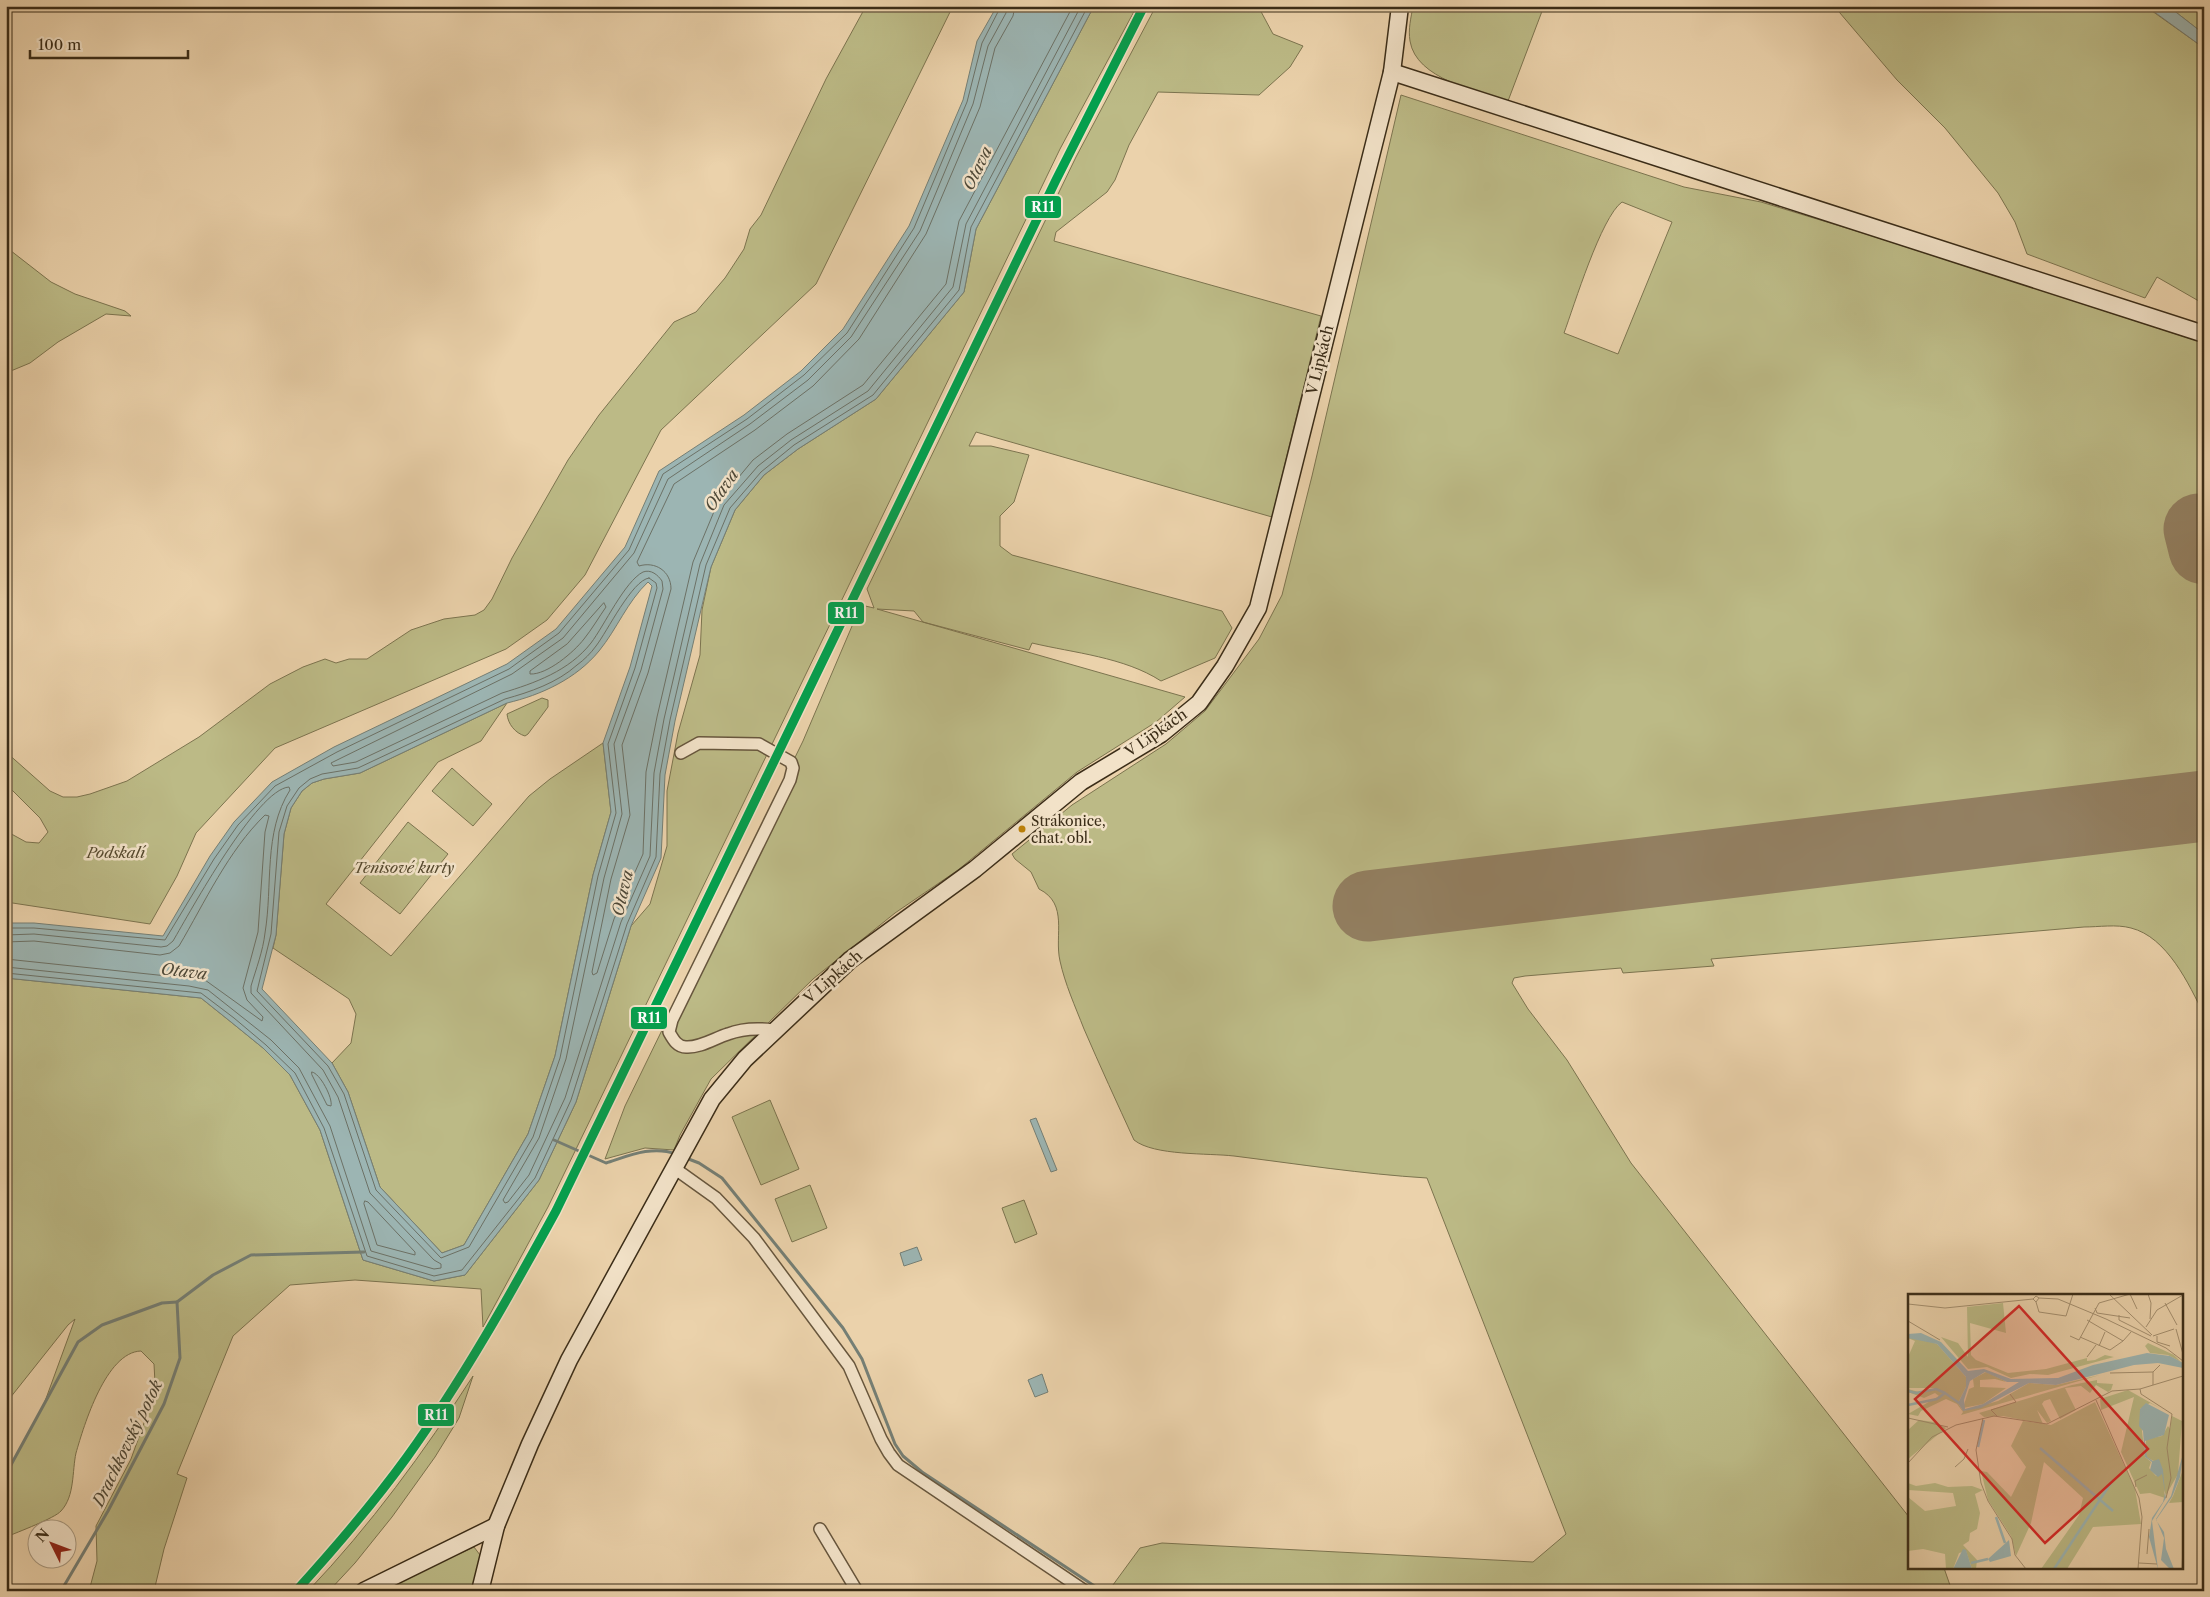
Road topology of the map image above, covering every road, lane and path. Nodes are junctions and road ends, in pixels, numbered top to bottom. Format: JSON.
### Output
{"nodes":[{"id":1,"x":1400,"y":6,"type":"edge"},
{"id":2,"x":1392,"y":72,"type":"junction"},
{"id":3,"x":2204,"y":334,"type":"edge"},
{"id":4,"x":681,"y":753,"type":"dead end"},
{"id":5,"x":774,"y":1030,"type":"junction"},
{"id":6,"x":674,"y":1168,"type":"junction"},
{"id":7,"x":496,"y":1526,"type":"junction"},
{"id":8,"x":820,"y":1529,"type":"dead end"},
{"id":9,"x":364,"y":1591,"type":"edge"},
{"id":10,"x":480,"y":1591,"type":"edge"},
{"id":11,"x":857,"y":1591,"type":"edge"},
{"id":12,"x":1085,"y":1591,"type":"edge"}],
"edges":[{"from":1,"to":2,"type":"street","name":"V Lipkách"},
{"from":2,"to":3,"type":"street"},
{"from":2,"to":5,"type":"street","name":"V Lipkách"},
{"from":4,"to":5,"type":"street"},
{"from":5,"to":6,"type":"street","name":"V Lipkách"},
{"from":6,"to":7,"type":"street","name":"V Lipkách"},
{"from":6,"to":12,"type":"street"},
{"from":7,"to":9,"type":"street"},
{"from":7,"to":10,"type":"street","name":"V Lipkách"},
{"from":8,"to":11,"type":"street"}]}
